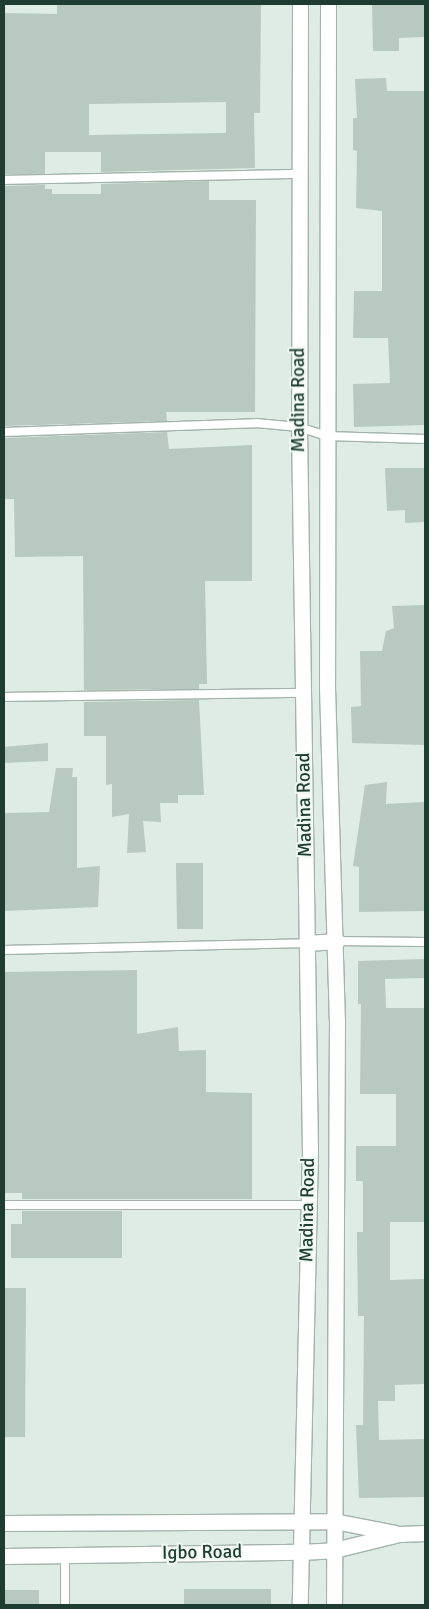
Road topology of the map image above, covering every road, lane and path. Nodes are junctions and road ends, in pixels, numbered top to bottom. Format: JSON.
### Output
{"nodes":[{"id":1,"x":300,"y":4,"type":"edge"},
{"id":2,"x":328,"y":4,"type":"edge"},
{"id":3,"x":300,"y":174,"type":"junction"},
{"id":4,"x":4,"y":180,"type":"edge"},
{"id":5,"x":299,"y":427,"type":"junction"},
{"id":6,"x":4,"y":432,"type":"edge"},
{"id":7,"x":326,"y":436,"type":"junction"},
{"id":8,"x":425,"y":439,"type":"edge"},
{"id":9,"x":303,"y":694,"type":"junction"},
{"id":10,"x":4,"y":697,"type":"edge"},
{"id":11,"x":337,"y":941,"type":"junction"},
{"id":12,"x":425,"y":942,"type":"edge"},
{"id":13,"x":307,"y":943,"type":"junction"},
{"id":14,"x":4,"y":950,"type":"edge"},
{"id":15,"x":4,"y":1205,"type":"edge"},
{"id":16,"x":309,"y":1205,"type":"junction"},
{"id":17,"x":334,"y":1520,"type":"junction"},
{"id":18,"x":300,"y":1521,"type":"junction"},
{"id":19,"x":4,"y":1523,"type":"edge"},
{"id":20,"x":425,"y":1533,"type":"edge"},
{"id":21,"x":399,"y":1534,"type":"junction"},
{"id":22,"x":334,"y":1550,"type":"junction"},
{"id":23,"x":300,"y":1552,"type":"junction"},
{"id":24,"x":65,"y":1554,"type":"junction"},
{"id":25,"x":4,"y":1556,"type":"edge"},
{"id":26,"x":65,"y":1605,"type":"edge"},
{"id":27,"x":300,"y":1605,"type":"edge"},
{"id":28,"x":334,"y":1605,"type":"edge"}],
"edges":[{"from":1,"to":3,"type":"main road","name":"Madina Road"},
{"from":2,"to":7,"type":"main road","name":"Madina Road"},
{"from":3,"to":4,"type":"lane"},
{"from":3,"to":5,"type":"main road","name":"Madina Road"},
{"from":5,"to":6,"type":"lane"},
{"from":5,"to":7,"type":"lane"},
{"from":5,"to":9,"type":"main road","name":"Madina Road"},
{"from":7,"to":8,"type":"lane"},
{"from":7,"to":11,"type":"main road","name":"Madina Road"},
{"from":9,"to":10,"type":"lane"},
{"from":9,"to":13,"type":"main road","name":"Madina Road"},
{"from":11,"to":12,"type":"lane"},
{"from":11,"to":13,"type":"main road"},
{"from":11,"to":17,"type":"main road","name":"Madina Road"},
{"from":13,"to":14,"type":"lane"},
{"from":13,"to":16,"type":"main road","name":"Madina Road"},
{"from":15,"to":16,"type":"lane"},
{"from":16,"to":18,"type":"main road","name":"Madina Road"},
{"from":17,"to":18,"type":"main road","name":"Igbo Road"},
{"from":17,"to":21,"type":"main road","name":"Igbo Road"},
{"from":17,"to":22,"type":"main road","name":"Madina Road"},
{"from":18,"to":19,"type":"main road","name":"Igbo Road"},
{"from":18,"to":23,"type":"main road","name":"Madina Road"},
{"from":20,"to":21,"type":"main road","name":"Igbo Road"},
{"from":21,"to":22,"type":"main road","name":"Igbo Road"},
{"from":22,"to":23,"type":"main road","name":"Igbo Road"},
{"from":22,"to":28,"type":"main road","name":"Madina Road"},
{"from":23,"to":24,"type":"main road","name":"Igbo Road"},
{"from":23,"to":27,"type":"main road","name":"Madina Road"},
{"from":24,"to":25,"type":"main road","name":"Igbo Road"},
{"from":24,"to":26,"type":"lane"}]}
